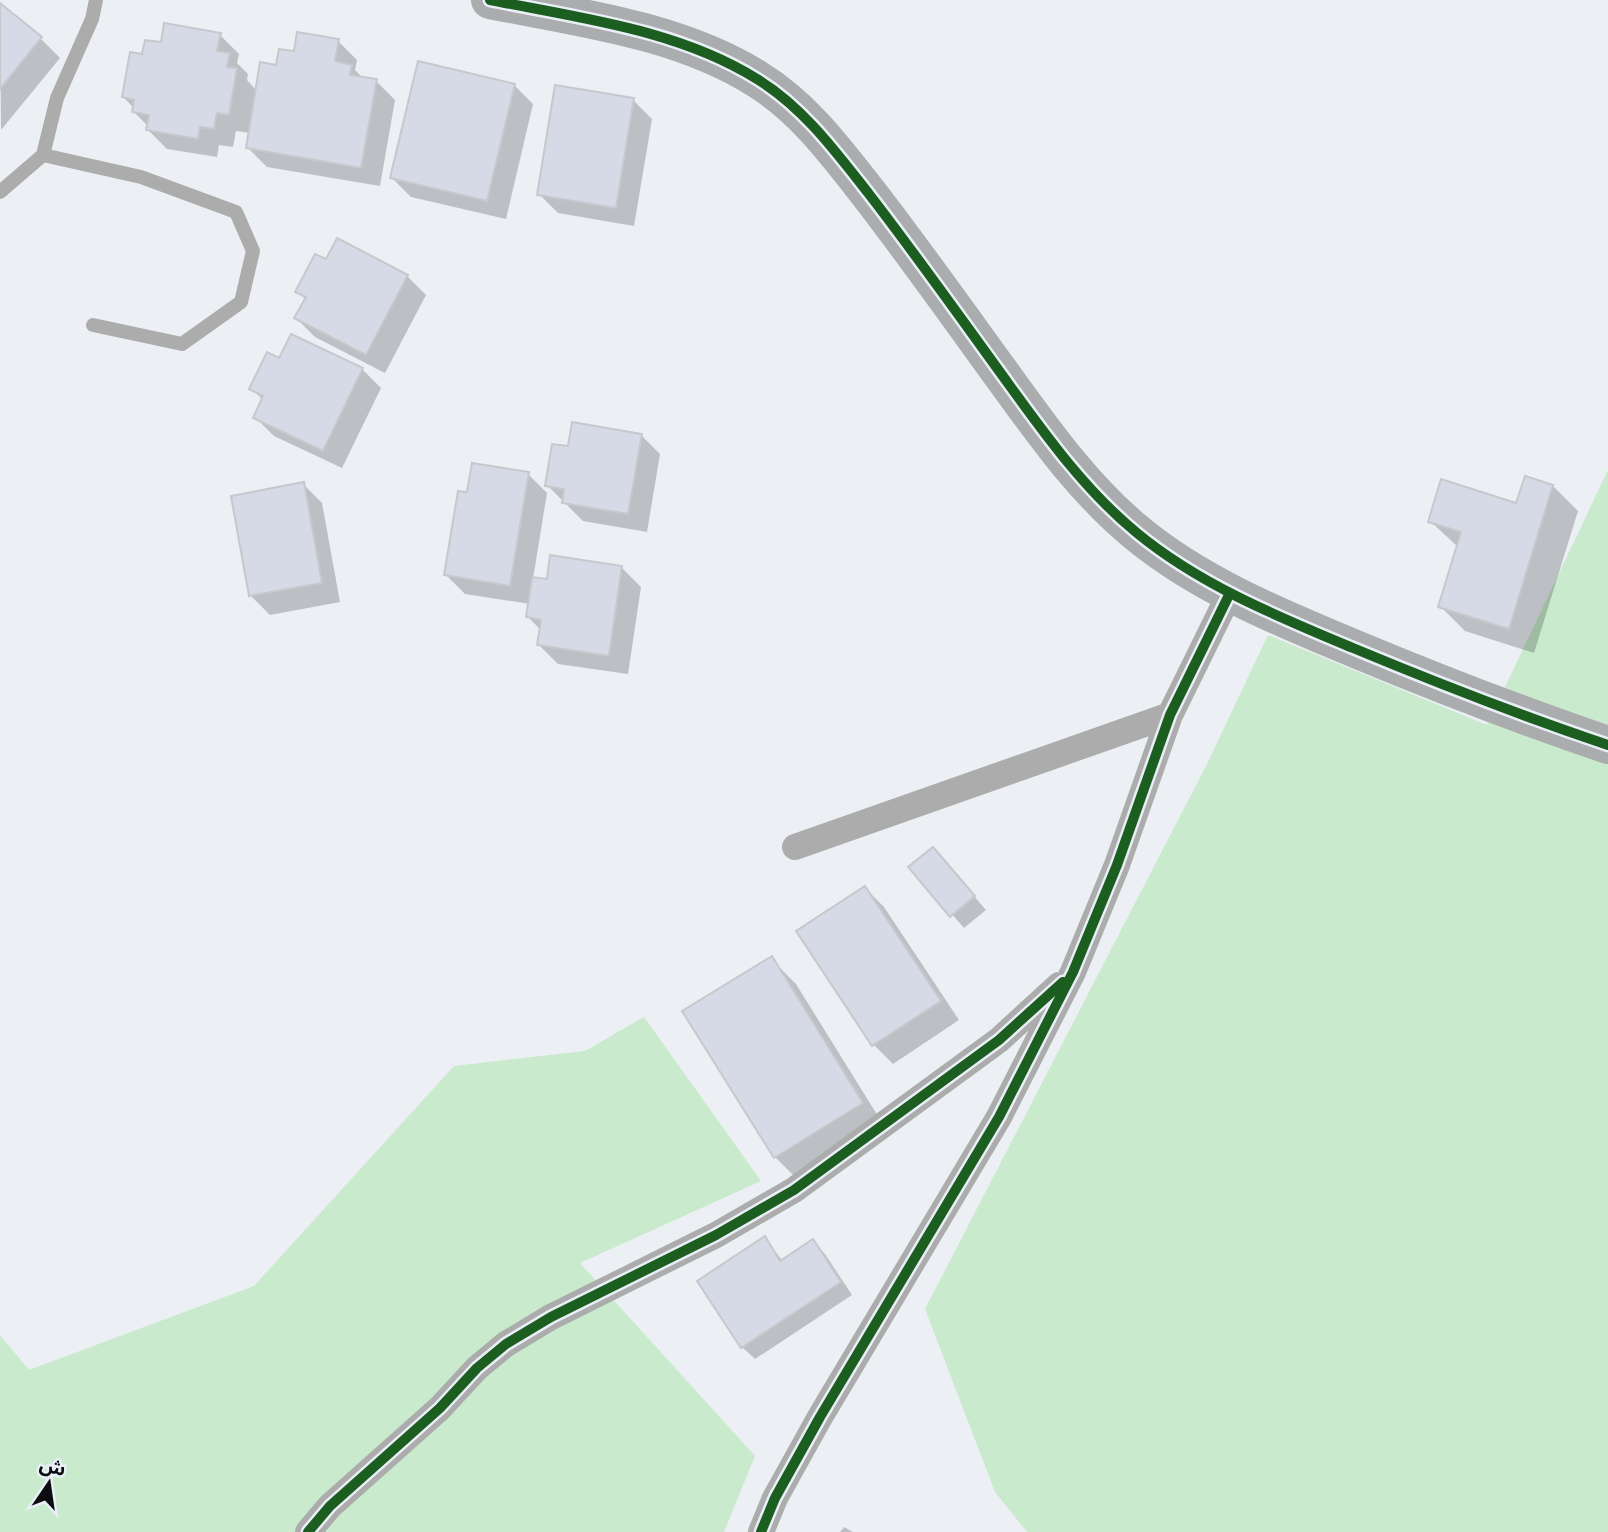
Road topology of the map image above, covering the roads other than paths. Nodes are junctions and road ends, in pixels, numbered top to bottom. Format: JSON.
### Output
{"nodes":[{"id":1,"x":96,"y":0,"type":"edge"},
{"id":2,"x":490,"y":0,"type":"edge"},
{"id":3,"x":43,"y":155,"type":"junction"},
{"id":4,"x":0,"y":192,"type":"edge"},
{"id":5,"x":93,"y":325,"type":"dead end"},
{"id":6,"x":1230,"y":593,"type":"junction"},
{"id":7,"x":1170,"y":715,"type":"junction"},
{"id":8,"x":1608,"y":745,"type":"edge"},
{"id":9,"x":795,"y":847,"type":"dead end"},
{"id":10,"x":1073,"y":972,"type":"junction"},
{"id":11,"x":308,"y":1532,"type":"edge"},
{"id":12,"x":761,"y":1532,"type":"edge"}],
"edges":[{"from":1,"to":3,"type":"lane"},
{"from":2,"to":6,"type":"street"},
{"from":3,"to":4,"type":"lane"},
{"from":3,"to":5,"type":"lane"},
{"from":6,"to":7,"type":"street"},
{"from":6,"to":8,"type":"street"},
{"from":7,"to":9,"type":"street"},
{"from":7,"to":10,"type":"street"},
{"from":10,"to":11,"type":"street"},
{"from":10,"to":12,"type":"street"}]}
